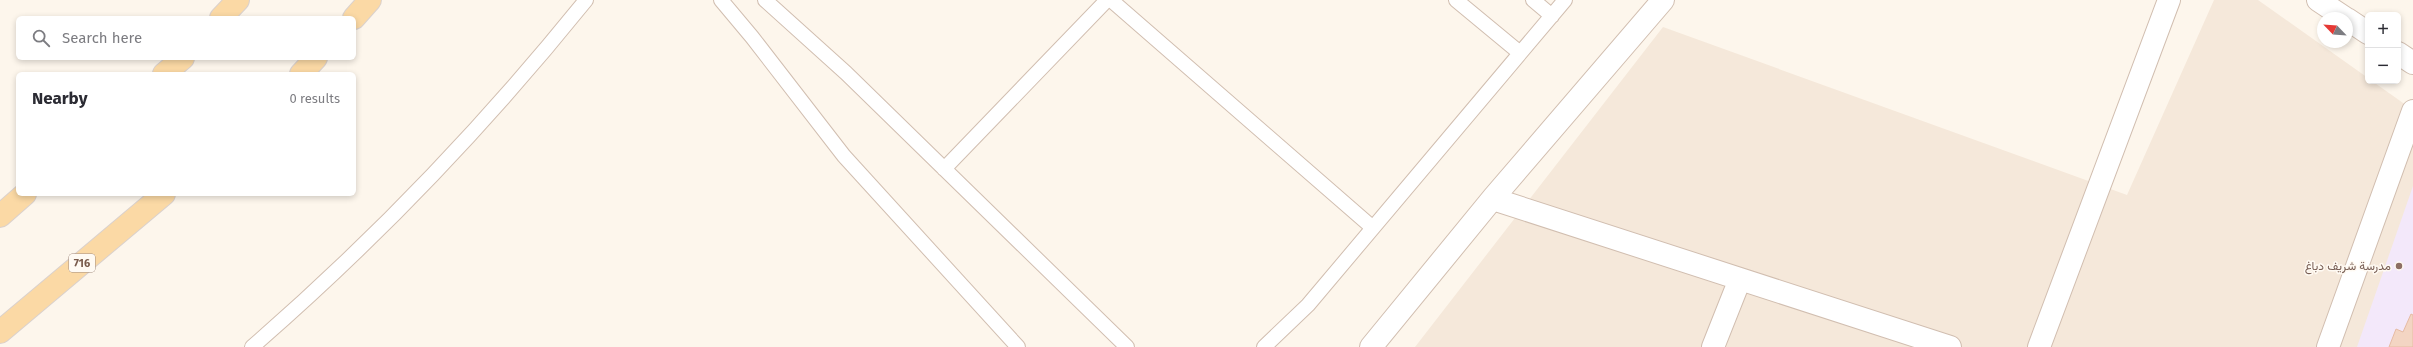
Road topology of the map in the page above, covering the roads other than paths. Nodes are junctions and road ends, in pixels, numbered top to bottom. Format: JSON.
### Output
{"nodes":[{"id":1,"x":238,"y":0,"type":"edge"},
{"id":2,"x":370,"y":0,"type":"edge"},
{"id":3,"x":586,"y":0,"type":"edge"},
{"id":4,"x":721,"y":0,"type":"edge"},
{"id":5,"x":766,"y":0,"type":"edge"},
{"id":6,"x":1107,"y":0,"type":"edge"},
{"id":7,"x":1111,"y":0,"type":"edge"},
{"id":8,"x":1456,"y":0,"type":"edge"},
{"id":9,"x":1533,"y":0,"type":"edge"},
{"id":10,"x":1565,"y":0,"type":"edge"},
{"id":11,"x":1663,"y":0,"type":"edge"},
{"id":12,"x":2170,"y":0,"type":"edge"},
{"id":13,"x":2318,"y":0,"type":"edge"},
{"id":14,"x":2336,"y":12,"type":"edge"},
{"id":15,"x":223,"y":16,"type":"edge"},
{"id":16,"x":356,"y":16,"type":"edge"},
{"id":17,"x":1552,"y":16,"type":"junction"},
{"id":18,"x":2353,"y":23,"type":"edge"},
{"id":19,"x":2365,"y":31,"type":"edge"},
{"id":20,"x":1520,"y":53,"type":"junction"},
{"id":21,"x":2401,"y":55,"type":"edge"},
{"id":22,"x":181,"y":60,"type":"edge"},
{"id":23,"x":314,"y":60,"type":"edge"},
{"id":24,"x":2413,"y":63,"type":"edge"},
{"id":25,"x":166,"y":72,"type":"edge"},
{"id":26,"x":303,"y":72,"type":"edge"},
{"id":27,"x":2413,"y":111,"type":"edge"},
{"id":28,"x":944,"y":169,"type":"junction"},
{"id":29,"x":23,"y":196,"type":"edge"},
{"id":30,"x":162,"y":196,"type":"edge"},
{"id":31,"x":1493,"y":199,"type":"junction"},
{"id":32,"x":0,"y":216,"type":"edge"},
{"id":33,"x":1373,"y":228,"type":"junction"},
{"id":34,"x":1740,"y":279,"type":"junction"},
{"id":35,"x":0,"y":332,"type":"edge"},
{"id":36,"x":258,"y":345,"type":"edge"},
{"id":37,"x":1018,"y":347,"type":"edge"},
{"id":38,"x":1127,"y":347,"type":"edge"},
{"id":39,"x":1264,"y":347,"type":"edge"},
{"id":40,"x":1371,"y":347,"type":"edge"},
{"id":41,"x":1713,"y":347,"type":"edge"},
{"id":42,"x":1950,"y":347,"type":"edge"},
{"id":43,"x":2039,"y":347,"type":"edge"},
{"id":44,"x":2328,"y":347,"type":"edge"}],
"edges":[{"from":1,"to":15,"type":"main road"},
{"from":2,"to":16,"type":"main road"},
{"from":3,"to":36,"type":"lane"},
{"from":4,"to":37,"type":"lane"},
{"from":5,"to":28,"type":"lane"},
{"from":6,"to":28,"type":"lane"},
{"from":7,"to":33,"type":"lane"},
{"from":8,"to":20,"type":"lane"},
{"from":9,"to":17,"type":"lane"},
{"from":10,"to":17,"type":"lane"},
{"from":11,"to":31,"type":"street"},
{"from":12,"to":43,"type":"street"},
{"from":13,"to":14,"type":"street"},
{"from":17,"to":20,"type":"lane"},
{"from":18,"to":19,"type":"street"},
{"from":20,"to":33,"type":"lane"},
{"from":21,"to":24,"type":"street"},
{"from":22,"to":25,"type":"main road"},
{"from":23,"to":26,"type":"main road"},
{"from":27,"to":44,"type":"street"},
{"from":28,"to":38,"type":"lane"},
{"from":29,"to":32,"type":"main road"},
{"from":30,"to":35,"type":"main road","number":"716"},
{"from":31,"to":34,"type":"street"},
{"from":31,"to":40,"type":"street"},
{"from":33,"to":39,"type":"lane"},
{"from":34,"to":41,"type":"street"},
{"from":34,"to":42,"type":"street"}]}
